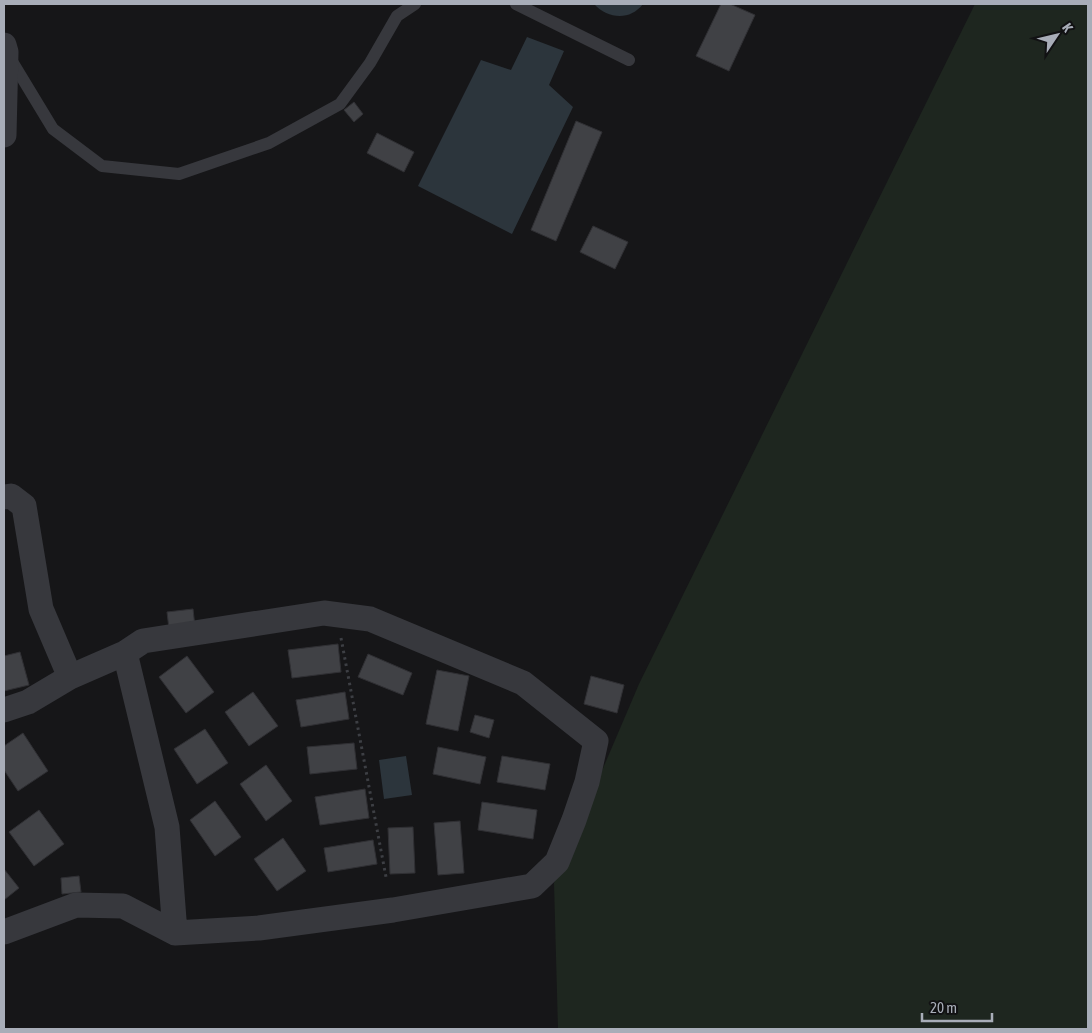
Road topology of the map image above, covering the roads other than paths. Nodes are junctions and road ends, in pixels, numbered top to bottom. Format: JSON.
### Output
{"nodes":[{"id":1,"x":415,"y":4,"type":"edge"},
{"id":2,"x":516,"y":4,"type":"edge"},
{"id":3,"x":5,"y":48,"type":"edge"},
{"id":4,"x":629,"y":60,"type":"dead end"},
{"id":5,"x":4,"y":135,"type":"edge"},
{"id":6,"x":4,"y":496,"type":"edge"},
{"id":7,"x":125,"y":653,"type":"junction"},
{"id":8,"x":70,"y":676,"type":"junction"},
{"id":9,"x":4,"y":710,"type":"edge"},
{"id":10,"x":4,"y":932,"type":"edge"},
{"id":11,"x":175,"y":933,"type":"junction"}],
"edges":[{"from":1,"to":3,"type":"lane"},
{"from":2,"to":4,"type":"lane"},
{"from":3,"to":5,"type":"street"},
{"from":6,"to":8,"type":"street"},
{"from":7,"to":8,"type":"street"},
{"from":7,"to":11,"type":"street"},
{"from":7,"to":11,"type":"street"},
{"from":8,"to":9,"type":"street"},
{"from":10,"to":11,"type":"street"}]}
